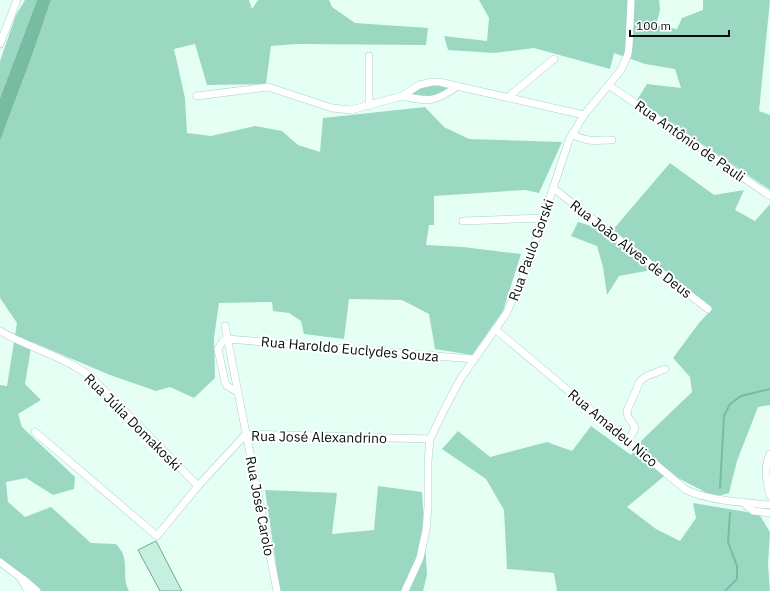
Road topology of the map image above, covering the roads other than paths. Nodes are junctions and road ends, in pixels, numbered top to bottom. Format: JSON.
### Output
{"nodes":[{"id":1,"x":17,"y":0,"type":"edge"},
{"id":2,"x":631,"y":0,"type":"edge"},
{"id":3,"x":0,"y":20,"type":"edge"},
{"id":4,"x":8,"y":23,"type":"junction"},
{"id":5,"x":0,"y":44,"type":"edge"},
{"id":6,"x":369,"y":56,"type":"dead end"},
{"id":7,"x":554,"y":59,"type":"dead end"},
{"id":8,"x":458,"y":86,"type":"junction"},
{"id":9,"x":610,"y":86,"type":"junction"},
{"id":10,"x":197,"y":96,"type":"dead end"},
{"id":11,"x":402,"y":96,"type":"junction"},
{"id":12,"x":507,"y":98,"type":"junction"},
{"id":13,"x":370,"y":106,"type":"junction"},
{"id":14,"x":584,"y":115,"type":"junction"},
{"id":15,"x":572,"y":134,"type":"junction"},
{"id":16,"x":612,"y":140,"type":"dead end"},
{"id":17,"x":553,"y":188,"type":"junction"},
{"id":18,"x":770,"y":196,"type":"edge"},
{"id":19,"x":543,"y":218,"type":"junction"},
{"id":20,"x":463,"y":221,"type":"dead end"},
{"id":21,"x":708,"y":309,"type":"dead end"},
{"id":22,"x":225,"y":326,"type":"dead end"},
{"id":23,"x":496,"y":328,"type":"junction"},
{"id":24,"x":0,"y":331,"type":"edge"},
{"id":25,"x":227,"y":339,"type":"junction"},
{"id":26,"x":473,"y":359,"type":"junction"},
{"id":27,"x":665,"y":369,"type":"dead end"},
{"id":28,"x":238,"y":392,"type":"junction"},
{"id":29,"x":35,"y":432,"type":"dead end"},
{"id":30,"x":246,"y":434,"type":"junction"},
{"id":31,"x":430,"y":439,"type":"junction"},
{"id":32,"x":627,"y":440,"type":"junction"},
{"id":33,"x":770,"y":454,"type":"edge"},
{"id":34,"x":198,"y":486,"type":"junction"},
{"id":35,"x":770,"y":496,"type":"edge"},
{"id":36,"x":743,"y":502,"type":"junction"},
{"id":37,"x":770,"y":504,"type":"edge"},
{"id":38,"x":770,"y":513,"type":"edge"},
{"id":39,"x":0,"y":562,"type":"edge"},
{"id":40,"x":20,"y":577,"type":"junction"},
{"id":41,"x":28,"y":591,"type":"edge"},
{"id":42,"x":37,"y":591,"type":"edge"},
{"id":43,"x":277,"y":591,"type":"edge"},
{"id":44,"x":405,"y":591,"type":"edge"}],
"edges":[{"from":1,"to":4,"type":"street"},
{"from":2,"to":9,"type":"street","name":"Rua Paulo Gorski"},
{"from":3,"to":4,"type":"street"},
{"from":4,"to":5,"type":"street"},
{"from":6,"to":13,"type":"street"},
{"from":7,"to":12,"type":"street"},
{"from":8,"to":11,"type":"street"},
{"from":8,"to":11,"type":"street"},
{"from":8,"to":12,"type":"street"},
{"from":9,"to":14,"type":"street","name":"Rua Paulo Gorski"},
{"from":9,"to":18,"type":"street","name":"Rua Antônio de Pauli"},
{"from":10,"to":13,"type":"street"},
{"from":11,"to":13,"type":"street"},
{"from":12,"to":14,"type":"street"},
{"from":14,"to":15,"type":"street","name":"Rua Paulo Gorski"},
{"from":15,"to":16,"type":"street"},
{"from":15,"to":17,"type":"street","name":"Rua Paulo Gorski"},
{"from":17,"to":19,"type":"street","name":"Rua Paulo Gorski"},
{"from":17,"to":21,"type":"street","name":"Rua João Alves de Deus"},
{"from":19,"to":20,"type":"street"},
{"from":19,"to":23,"type":"street","name":"Rua Paulo Gorski"},
{"from":22,"to":25,"type":"street","name":"Rua José Carolo"},
{"from":23,"to":26,"type":"street","name":"Rua Paulo Gorski"},
{"from":23,"to":32,"type":"street","name":"Rua Amadeu Nico"},
{"from":24,"to":34,"type":"street","name":"Rua Júlia Domakoski"},
{"from":25,"to":26,"type":"street","name":"Rua Haroldo Euclydes Souza"},
{"from":25,"to":28,"type":"street","name":"Rua José Carolo"},
{"from":25,"to":28,"type":"street"},
{"from":26,"to":31,"type":"street","name":"Rua Paulo Gorski"},
{"from":27,"to":32,"type":"street"},
{"from":28,"to":30,"type":"street","name":"Rua José Carolo"},
{"from":29,"to":34,"type":"street","name":"Rua José Alexandrino"},
{"from":30,"to":31,"type":"street","name":"Rua José Alexandrino"},
{"from":30,"to":34,"type":"street","name":"Rua José Alexandrino"},
{"from":30,"to":43,"type":"street","name":"Rua José Carolo"},
{"from":31,"to":44,"type":"street","name":"Rua Paulo Gorski"},
{"from":32,"to":36,"type":"street","name":"Rua Amadeu Nico"},
{"from":33,"to":35,"type":"street"},
{"from":36,"to":37,"type":"street","name":"Rua Amadeu Nico"},
{"from":36,"to":38,"type":"street","name":"Rua Amadeu Nico"},
{"from":39,"to":40,"type":"street"},
{"from":40,"to":41,"type":"street"},
{"from":40,"to":42,"type":"street"}]}
